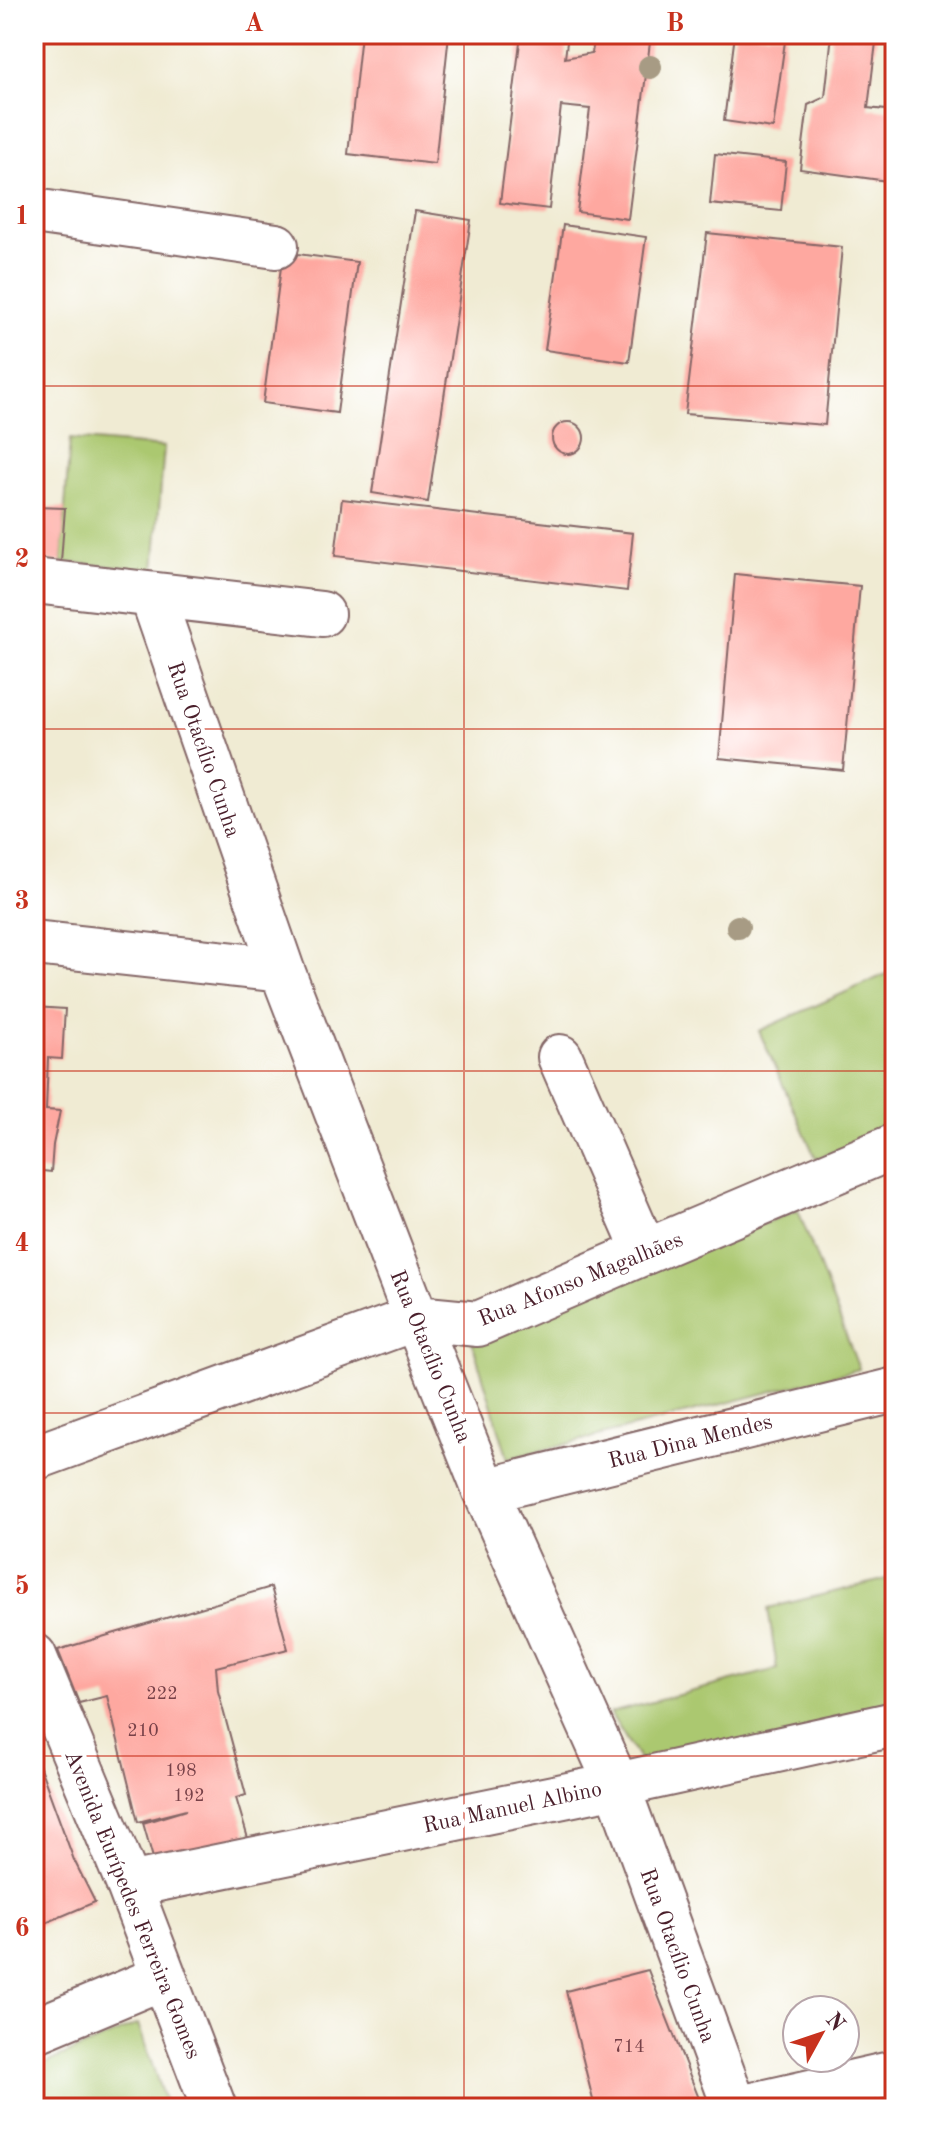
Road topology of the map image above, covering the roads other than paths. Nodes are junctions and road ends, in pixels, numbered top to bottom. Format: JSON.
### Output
{"nodes":[{"id":1,"x":34,"y":211,"type":"edge"},
{"id":2,"x":276,"y":246,"type":"dead end"},
{"id":3,"x":34,"y":581,"type":"edge"},
{"id":4,"x":152,"y":595,"type":"junction"},
{"id":5,"x":322,"y":614,"type":"dead end"},
{"id":6,"x":34,"y":943,"type":"edge"},
{"id":7,"x":282,"y":970,"type":"junction"},
{"id":8,"x":560,"y":1057,"type":"dead end"},
{"id":9,"x":895,"y":1146,"type":"edge"},
{"id":10,"x":645,"y":1252,"type":"junction"},
{"id":11,"x":416,"y":1318,"type":"junction"},
{"id":12,"x":895,"y":1390,"type":"edge"},
{"id":13,"x":34,"y":1458,"type":"edge"},
{"id":14,"x":485,"y":1491,"type":"junction"},
{"id":15,"x":34,"y":1656,"type":"edge"},
{"id":16,"x":895,"y":1724,"type":"edge"},
{"id":17,"x":617,"y":1785,"type":"junction"},
{"id":18,"x":129,"y":1885,"type":"junction"},
{"id":19,"x":163,"y":1977,"type":"junction"},
{"id":20,"x":34,"y":2031,"type":"edge"},
{"id":21,"x":895,"y":2073,"type":"edge"},
{"id":22,"x":842,"y":2097,"type":"edge"},
{"id":23,"x":214,"y":2108,"type":"edge"},
{"id":24,"x":737,"y":2108,"type":"edge"}],
"edges":[{"from":1,"to":2,"type":"street"},
{"from":3,"to":4,"type":"street"},
{"from":4,"to":5,"type":"street"},
{"from":4,"to":7,"type":"street","name":"Rua Otacílio Cunha"},
{"from":6,"to":7,"type":"street"},
{"from":7,"to":11,"type":"street","name":"Rua Otacílio Cunha"},
{"from":8,"to":10,"type":"street"},
{"from":9,"to":10,"type":"street","name":"Rua Afonso Magalhães"},
{"from":10,"to":11,"type":"street","name":"Rua Afonso Magalhães"},
{"from":11,"to":13,"type":"street","name":"Rua Afonso Magalhães"},
{"from":11,"to":14,"type":"street","name":"Rua Otacílio Cunha"},
{"from":12,"to":14,"type":"street","name":"Rua Dina Mendes"},
{"from":14,"to":17,"type":"street","name":"Rua Otacílio Cunha"},
{"from":15,"to":18,"type":"street","name":"Avenida Eurípedes Ferreira Gomes"},
{"from":16,"to":17,"type":"street","name":"Rua Manuel Albino"},
{"from":17,"to":18,"type":"street","name":"Rua Manuel Albino"},
{"from":17,"to":24,"type":"street","name":"Rua Otacílio Cunha"},
{"from":18,"to":19,"type":"street","name":"Avenida Eurípedes Ferreira Gomes"},
{"from":19,"to":20,"type":"street"},
{"from":19,"to":23,"type":"street","name":"Avenida Eurípedes Ferreira Gomes"},
{"from":21,"to":22,"type":"street"},
{"from":22,"to":24,"type":"street"}]}
